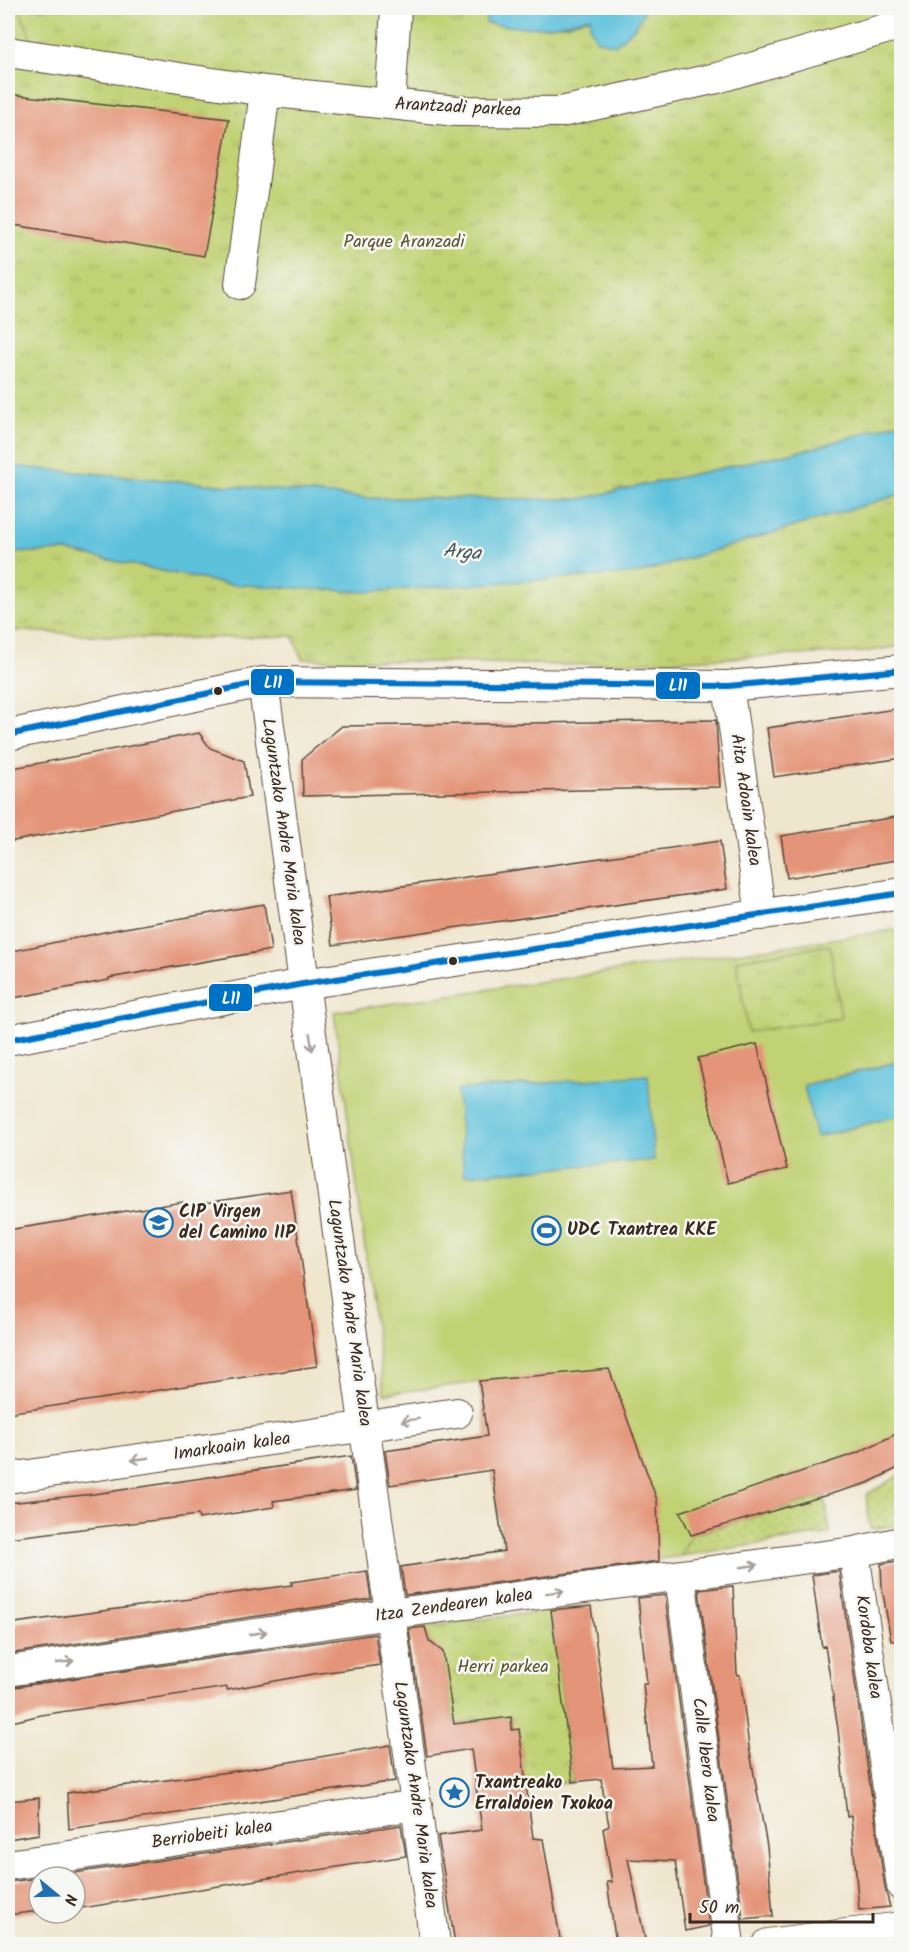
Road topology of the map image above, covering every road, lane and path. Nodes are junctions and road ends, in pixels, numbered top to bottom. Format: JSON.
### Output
{"nodes":[{"id":1,"x":396,"y":8,"type":"edge"},
{"id":2,"x":902,"y":24,"type":"edge"},
{"id":3,"x":8,"y":52,"type":"edge"},
{"id":4,"x":265,"y":91,"type":"junction"},
{"id":5,"x":390,"y":104,"type":"junction"},
{"id":6,"x":240,"y":284,"type":"dead end"},
{"id":7,"x":902,"y":670,"type":"edge"},
{"id":8,"x":263,"y":682,"type":"junction"},
{"id":9,"x":728,"y":686,"type":"junction"},
{"id":10,"x":8,"y":735,"type":"edge"},
{"id":11,"x":902,"y":893,"type":"edge"},
{"id":12,"x":761,"y":915,"type":"junction"},
{"id":13,"x":303,"y":984,"type":"junction"},
{"id":14,"x":8,"y":1040,"type":"edge"},
{"id":15,"x":457,"y":1413,"type":"dead end"},
{"id":16,"x":368,"y":1435,"type":"junction"},
{"id":17,"x":8,"y":1478,"type":"edge"},
{"id":18,"x":902,"y":1542,"type":"edge"},
{"id":19,"x":854,"y":1552,"type":"junction"},
{"id":20,"x":680,"y":1576,"type":"junction"},
{"id":21,"x":393,"y":1613,"type":"junction"},
{"id":22,"x":8,"y":1671,"type":"edge"},
{"id":23,"x":417,"y":1805,"type":"junction"},
{"id":24,"x":8,"y":1865,"type":"edge"},
{"id":25,"x":902,"y":1886,"type":"edge"},
{"id":26,"x":902,"y":1927,"type":"edge"},
{"id":27,"x":435,"y":1944,"type":"edge"},
{"id":28,"x":445,"y":1944,"type":"edge"},
{"id":29,"x":729,"y":1944,"type":"edge"},
{"id":30,"x":768,"y":1944,"type":"edge"}],
"edges":[{"from":1,"to":5,"type":"street"},
{"from":2,"to":5,"type":"street","name":"Arantzadi parkea"},
{"from":3,"to":4,"type":"street","name":"Arantzadi parkea"},
{"from":4,"to":5,"type":"street","name":"Arantzadi parkea"},
{"from":4,"to":6,"type":"street"},
{"from":7,"to":9,"type":"street"},
{"from":8,"to":9,"type":"street"},
{"from":8,"to":10,"type":"street"},
{"from":8,"to":13,"type":"street","name":"Laguntzako Andre Maria kalea"},
{"from":9,"to":12,"type":"street","name":"Aita Adoain kalea"},
{"from":11,"to":12,"type":"street"},
{"from":12,"to":13,"type":"street"},
{"from":13,"to":14,"type":"street"},
{"from":13,"to":16,"type":"street","name":"Laguntzako Andre Maria kalea","one_way":true},
{"from":15,"to":16,"type":"street","name":"Imarkoain kalea","one_way":true},
{"from":16,"to":17,"type":"street","name":"Imarkoain kalea","one_way":true},
{"from":16,"to":21,"type":"street","name":"Laguntzako Andre Maria kalea"},
{"from":18,"to":19,"type":"street","name":"Itza Zendearen kalea"},
{"from":20,"to":19,"type":"street","name":"Itza Zendearen kalea","one_way":true},
{"from":19,"to":25,"type":"street","name":"Kordoba kalea"},
{"from":21,"to":20,"type":"street","name":"Itza Zendearen kalea","one_way":true},
{"from":20,"to":29,"type":"street","name":"Calle Ibero kalea"},
{"from":22,"to":21,"type":"street","name":"Itza Zendearen kalea","one_way":true},
{"from":21,"to":23,"type":"street","name":"Laguntzako Andre Maria kalea"},
{"from":21,"to":28,"type":"street","name":"Laguntzako Andre Maria kalea"},
{"from":23,"to":24,"type":"street","name":"Berriobeiti kalea"},
{"from":23,"to":27,"type":"street","name":"Laguntzako Andre Maria kalea"},
{"from":26,"to":30,"type":"street"}]}
